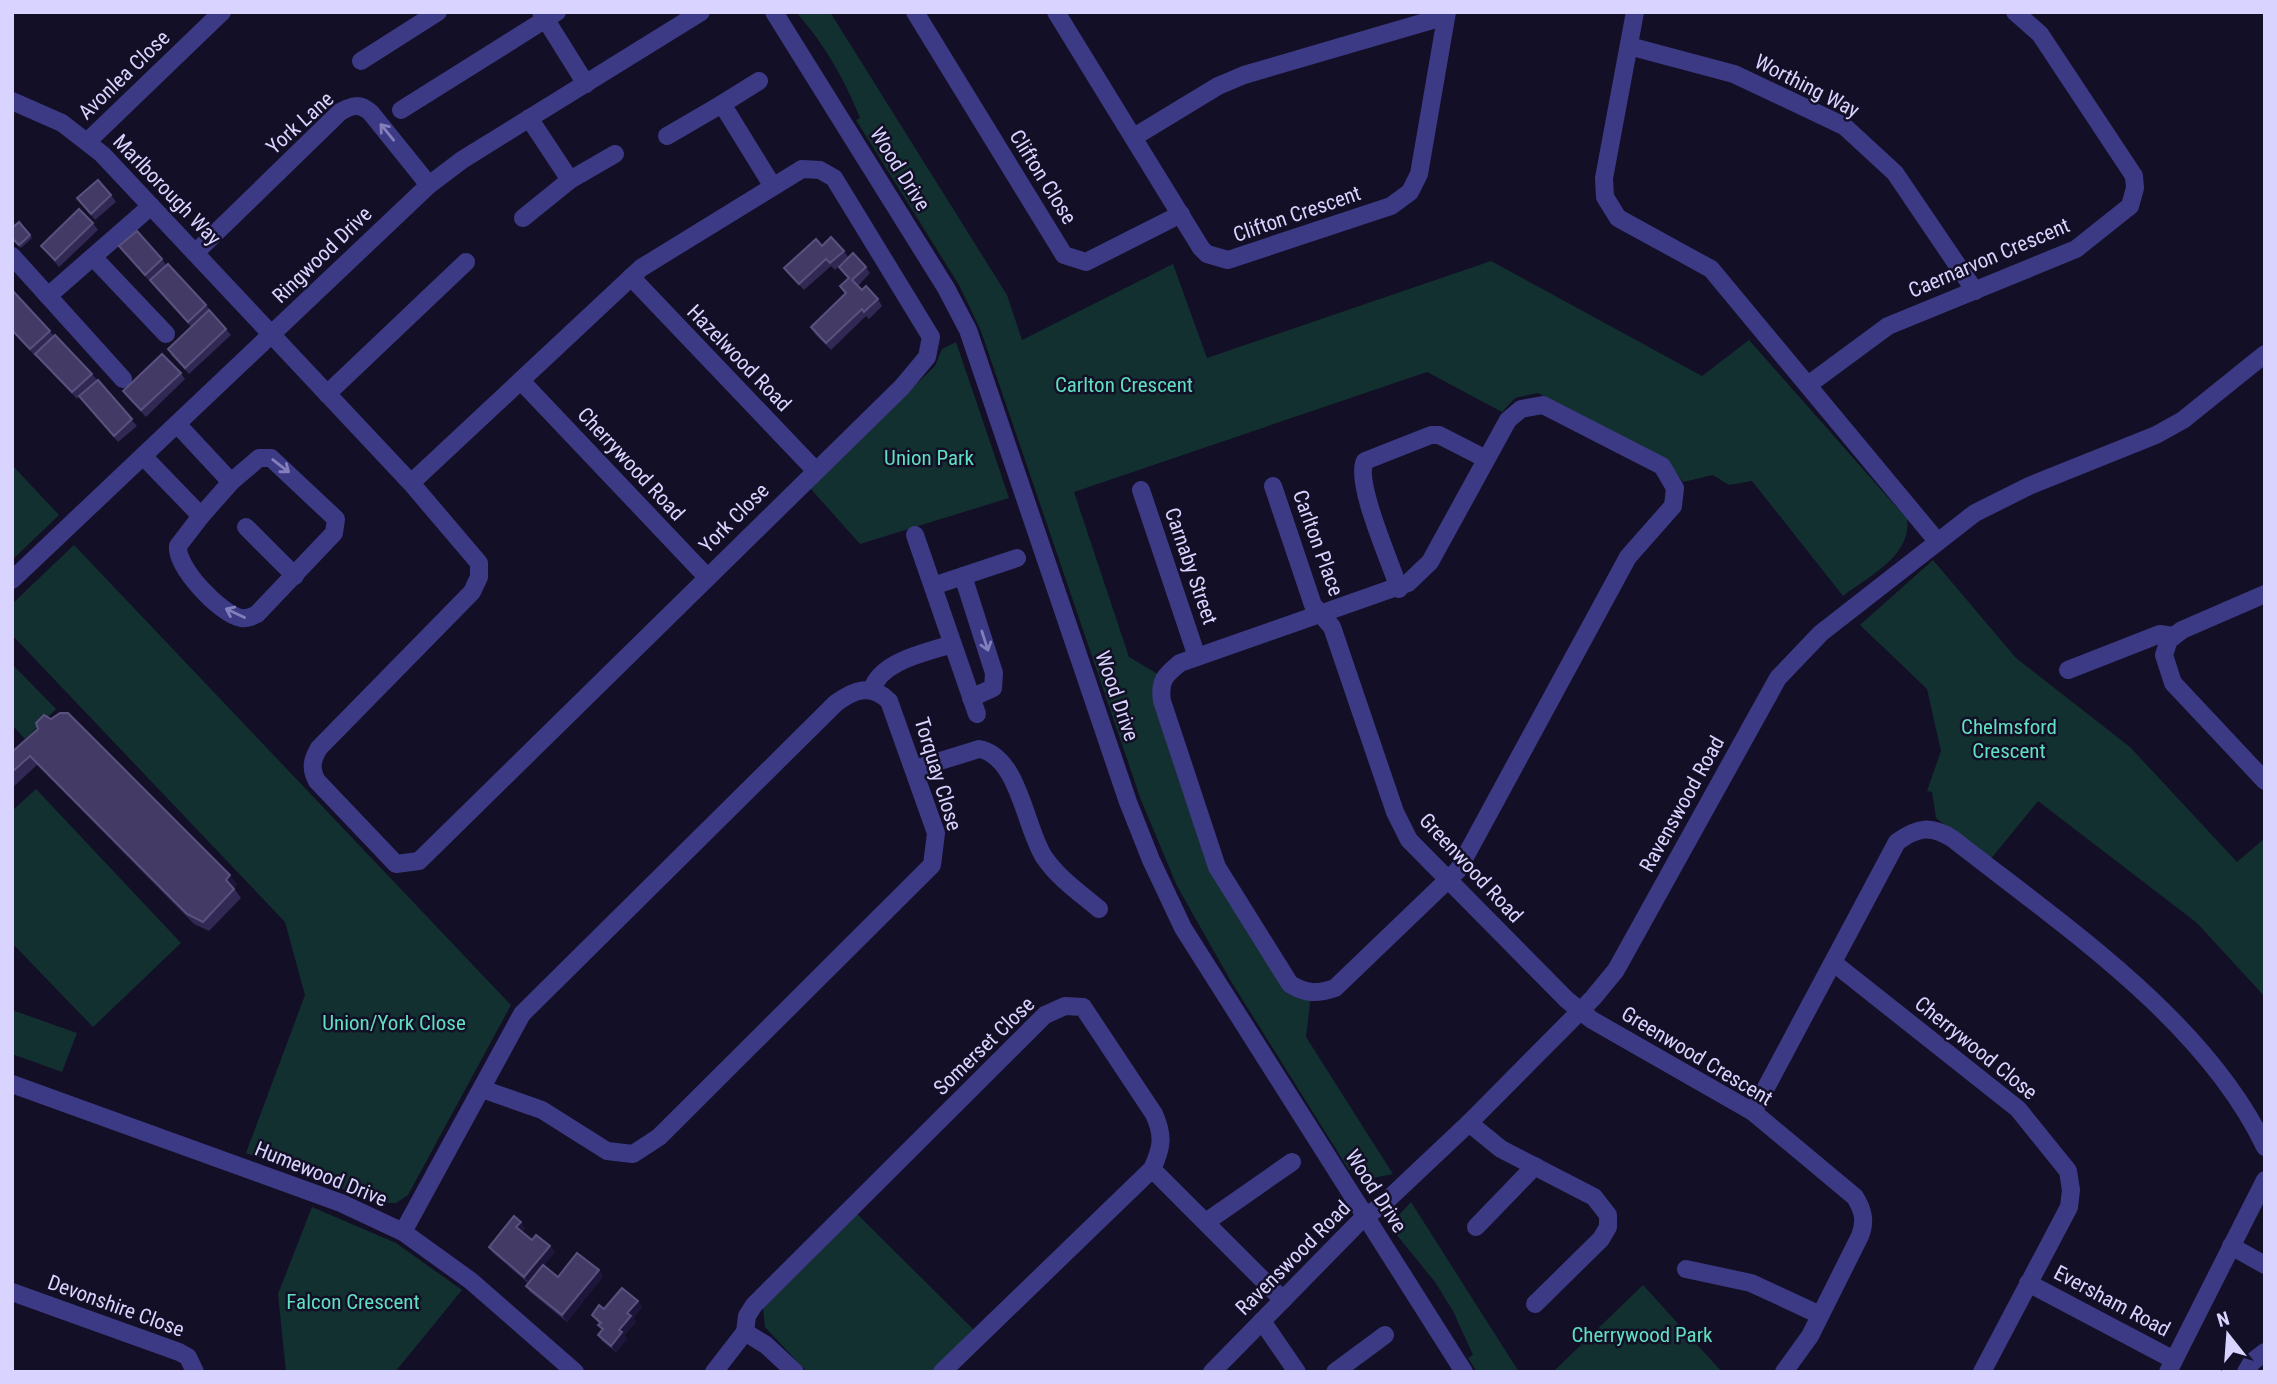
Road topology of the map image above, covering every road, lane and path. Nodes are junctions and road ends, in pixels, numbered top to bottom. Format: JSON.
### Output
{"nodes":[{"id":1,"x":222,"y":12,"type":"edge"},
{"id":2,"x":438,"y":12,"type":"edge"},
{"id":3,"x":701,"y":12,"type":"edge"},
{"id":4,"x":774,"y":12,"type":"edge"},
{"id":5,"x":915,"y":12,"type":"edge"},
{"id":6,"x":1635,"y":12,"type":"edge"},
{"id":7,"x":2015,"y":12,"type":"edge"},
{"id":8,"x":1060,"y":14,"type":"edge"},
{"id":9,"x":1446,"y":14,"type":"edge"},
{"id":10,"x":548,"y":15,"type":"edge"},
{"id":11,"x":1629,"y":46,"type":"junction"},
{"id":12,"x":361,"y":61,"type":"dead end"},
{"id":13,"x":759,"y":81,"type":"dead end"},
{"id":14,"x":586,"y":84,"type":"junction"},
{"id":15,"x":12,"y":101,"type":"edge"},
{"id":16,"x":722,"y":104,"type":"junction"},
{"id":17,"x":401,"y":110,"type":"dead end"},
{"id":18,"x":529,"y":118,"type":"junction"},
{"id":19,"x":667,"y":136,"type":"dead end"},
{"id":20,"x":1134,"y":137,"type":"junction"},
{"id":21,"x":88,"y":141,"type":"junction"},
{"id":22,"x":615,"y":154,"type":"dead end"},
{"id":23,"x":570,"y":180,"type":"junction"},
{"id":24,"x":429,"y":185,"type":"junction"},
{"id":25,"x":772,"y":185,"type":"junction"},
{"id":26,"x":151,"y":206,"type":"junction"},
{"id":27,"x":1181,"y":214,"type":"junction"},
{"id":28,"x":523,"y":218,"type":"dead end"},
{"id":29,"x":195,"y":253,"type":"junction"},
{"id":30,"x":12,"y":256,"type":"edge"},
{"id":31,"x":93,"y":257,"type":"junction"},
{"id":32,"x":466,"y":262,"type":"dead end"},
{"id":33,"x":631,"y":277,"type":"junction"},
{"id":34,"x":1975,"y":291,"type":"junction"},
{"id":35,"x":48,"y":296,"type":"junction"},
{"id":36,"x":166,"y":334,"type":"dead end"},
{"id":37,"x":270,"y":335,"type":"junction"},
{"id":38,"x":2265,"y":354,"type":"edge"},
{"id":39,"x":123,"y":379,"type":"dead end"},
{"id":40,"x":522,"y":382,"type":"junction"},
{"id":41,"x":1808,"y":385,"type":"junction"},
{"id":42,"x":327,"y":394,"type":"junction"},
{"id":43,"x":177,"y":424,"type":"junction"},
{"id":44,"x":143,"y":456,"type":"junction"},
{"id":45,"x":1486,"y":459,"type":"junction"},
{"id":46,"x":815,"y":470,"type":"junction"},
{"id":47,"x":231,"y":482,"type":"junction"},
{"id":48,"x":411,"y":483,"type":"junction"},
{"id":49,"x":1273,"y":486,"type":"dead end"},
{"id":50,"x":1142,"y":490,"type":"dead end"},
{"id":51,"x":201,"y":516,"type":"junction"},
{"id":52,"x":246,"y":527,"type":"dead end"},
{"id":53,"x":915,"y":535,"type":"dead end"},
{"id":54,"x":1937,"y":541,"type":"junction"},
{"id":55,"x":1017,"y":558,"type":"dead end"},
{"id":56,"x":295,"y":576,"type":"junction"},
{"id":57,"x":963,"y":576,"type":"junction"},
{"id":58,"x":707,"y":577,"type":"junction"},
{"id":59,"x":12,"y":580,"type":"edge"},
{"id":60,"x":933,"y":586,"type":"junction"},
{"id":61,"x":1399,"y":589,"type":"junction"},
{"id":62,"x":2265,"y":594,"type":"edge"},
{"id":63,"x":1322,"y":615,"type":"junction"},
{"id":64,"x":2173,"y":636,"type":"junction"},
{"id":65,"x":953,"y":644,"type":"junction"},
{"id":66,"x":1197,"y":657,"type":"junction"},
{"id":67,"x":2068,"y":670,"type":"dead end"},
{"id":68,"x":872,"y":689,"type":"junction"},
{"id":69,"x":914,"y":769,"type":"junction"},
{"id":70,"x":2265,"y":781,"type":"edge"},
{"id":71,"x":1446,"y":880,"type":"junction"},
{"id":72,"x":1099,"y":909,"type":"dead end"},
{"id":73,"x":1835,"y":964,"type":"junction"},
{"id":74,"x":1580,"y":1010,"type":"junction"},
{"id":75,"x":12,"y":1084,"type":"edge"},
{"id":76,"x":482,"y":1090,"type":"junction"},
{"id":77,"x":1753,"y":1112,"type":"junction"},
{"id":78,"x":1469,"y":1123,"type":"junction"},
{"id":79,"x":2265,"y":1147,"type":"edge"},
{"id":80,"x":1293,"y":1162,"type":"dead end"},
{"id":81,"x":1535,"y":1166,"type":"junction"},
{"id":82,"x":1152,"y":1169,"type":"junction"},
{"id":83,"x":2264,"y":1181,"type":"edge"},
{"id":84,"x":1364,"y":1217,"type":"junction"},
{"id":85,"x":1206,"y":1222,"type":"junction"},
{"id":86,"x":1476,"y":1227,"type":"dead end"},
{"id":87,"x":403,"y":1233,"type":"junction"},
{"id":88,"x":2231,"y":1246,"type":"junction"},
{"id":89,"x":2265,"y":1265,"type":"edge"},
{"id":90,"x":1686,"y":1269,"type":"dead end"},
{"id":91,"x":2028,"y":1283,"type":"junction"},
{"id":92,"x":12,"y":1292,"type":"edge"},
{"id":93,"x":1283,"y":1300,"type":"junction"},
{"id":94,"x":1535,"y":1304,"type":"dead end"},
{"id":95,"x":1821,"y":1315,"type":"junction"},
{"id":96,"x":1262,"y":1321,"type":"junction"},
{"id":97,"x":746,"y":1332,"type":"junction"},
{"id":98,"x":1385,"y":1335,"type":"dead end"},
{"id":99,"x":2265,"y":1352,"type":"edge"},
{"id":100,"x":2171,"y":1366,"type":"edge"},
{"id":101,"x":195,"y":1372,"type":"edge"},
{"id":102,"x":575,"y":1372,"type":"edge"},
{"id":103,"x":714,"y":1372,"type":"edge"},
{"id":104,"x":795,"y":1372,"type":"edge"},
{"id":105,"x":942,"y":1372,"type":"edge"},
{"id":106,"x":1212,"y":1372,"type":"edge"},
{"id":107,"x":1297,"y":1372,"type":"edge"},
{"id":108,"x":1335,"y":1372,"type":"edge"},
{"id":109,"x":1464,"y":1372,"type":"edge"},
{"id":110,"x":1784,"y":1372,"type":"edge"},
{"id":111,"x":1982,"y":1372,"type":"edge"},
{"id":112,"x":2246,"y":1372,"type":"edge"}],
"edges":[{"from":1,"to":21,"type":"street","name":"Avonlea Close"},
{"from":2,"to":12,"type":"street"},
{"from":3,"to":14,"type":"street","name":"Ringwood Drive"},
{"from":4,"to":84,"type":"street","name":"Wood Drive"},
{"from":5,"to":27,"type":"street","name":"Clifton Close"},
{"from":6,"to":11,"type":"street"},
{"from":7,"to":34,"type":"street","name":"Caernarvon Crescent"},
{"from":8,"to":20,"type":"street","name":"Clifton Crescent"},
{"from":9,"to":20,"type":"street"},
{"from":9,"to":27,"type":"street","name":"Clifton Crescent"},
{"from":10,"to":14,"type":"street"},
{"from":10,"to":17,"type":"street"},
{"from":11,"to":34,"type":"street","name":"Worthing Way"},
{"from":11,"to":41,"type":"street"},
{"from":13,"to":16,"type":"street"},
{"from":14,"to":18,"type":"street","name":"Ringwood Drive"},
{"from":15,"to":21,"type":"street","name":"Marlborough Way"},
{"from":16,"to":19,"type":"street"},
{"from":16,"to":25,"type":"street"},
{"from":18,"to":23,"type":"street"},
{"from":18,"to":24,"type":"street","name":"Ringwood Drive"},
{"from":20,"to":27,"type":"street","name":"Clifton Crescent"},
{"from":21,"to":26,"type":"street","name":"Marlborough Way"},
{"from":22,"to":23,"type":"street"},
{"from":23,"to":28,"type":"street"},
{"from":24,"to":29,"type":"street","name":"York Lane","one_way":true},
{"from":24,"to":37,"type":"street","name":"Ringwood Drive"},
{"from":25,"to":33,"type":"street","name":"York Close"},
{"from":25,"to":46,"type":"street","name":"York Close"},
{"from":26,"to":29,"type":"street","name":"Marlborough Way"},
{"from":26,"to":31,"type":"street"},
{"from":29,"to":37,"type":"street","name":"Marlborough Way"},
{"from":30,"to":35,"type":"street"},
{"from":31,"to":35,"type":"street"},
{"from":31,"to":36,"type":"street"},
{"from":32,"to":42,"type":"street"},
{"from":33,"to":40,"type":"street","name":"York Close"},
{"from":33,"to":46,"type":"street","name":"Hazelwood Road"},
{"from":34,"to":41,"type":"street","name":"Caernarvon Crescent"},
{"from":35,"to":39,"type":"street"},
{"from":37,"to":42,"type":"street","name":"York Close"},
{"from":37,"to":43,"type":"street","name":"Ringwood Drive"},
{"from":38,"to":54,"type":"street","name":"Ravenswood Road"},
{"from":40,"to":48,"type":"street","name":"York Close"},
{"from":40,"to":58,"type":"street","name":"Cherrywood Road"},
{"from":41,"to":54,"type":"street"},
{"from":42,"to":48,"type":"street","name":"York Close"},
{"from":43,"to":44,"type":"street","name":"Ringwood Drive"},
{"from":43,"to":47,"type":"street"},
{"from":44,"to":51,"type":"street"},
{"from":44,"to":59,"type":"street","name":"Ringwood Drive"},
{"from":45,"to":61,"type":"street"},
{"from":45,"to":61,"type":"street"},
{"from":45,"to":71,"type":"street"},
{"from":46,"to":58,"type":"street","name":"York Close"},
{"from":47,"to":51,"type":"street"},
{"from":47,"to":56,"type":"street","one_way":true},
{"from":48,"to":58,"type":"street","name":"York Close"},
{"from":49,"to":63,"type":"street","name":"Carlton Place"},
{"from":50,"to":66,"type":"street","name":"Carnaby Street"},
{"from":56,"to":51,"type":"street","one_way":true},
{"from":52,"to":56,"type":"street"},
{"from":53,"to":60,"type":"street"},
{"from":54,"to":74,"type":"street","name":"Ravenswood Road"},
{"from":55,"to":57,"type":"street"},
{"from":57,"to":60,"type":"street"},
{"from":57,"to":65,"type":"street","one_way":true},
{"from":60,"to":65,"type":"street"},
{"from":61,"to":63,"type":"street"},
{"from":62,"to":64,"type":"street"},
{"from":63,"to":66,"type":"street"},
{"from":63,"to":71,"type":"street","name":"Greenwood Road"},
{"from":64,"to":67,"type":"street"},
{"from":64,"to":70,"type":"street"},
{"from":65,"to":68,"type":"street"},
{"from":66,"to":71,"type":"street"},
{"from":68,"to":69,"type":"street","name":"Torquay Close"},
{"from":68,"to":76,"type":"street"},
{"from":69,"to":72,"type":"street"},
{"from":69,"to":76,"type":"street","name":"Torquay Close"},
{"from":71,"to":74,"type":"street","name":"Greenwood Road"},
{"from":73,"to":77,"type":"street"},
{"from":73,"to":79,"type":"street"},
{"from":73,"to":91,"type":"street","name":"Cherrywood Close"},
{"from":74,"to":77,"type":"street","name":"Greenwood Crescent"},
{"from":74,"to":78,"type":"street","name":"Ravenswood Road"},
{"from":75,"to":87,"type":"street","name":"Humewood Drive"},
{"from":76,"to":87,"type":"street"},
{"from":77,"to":95,"type":"street","name":"Greenwood Crescent"},
{"from":78,"to":81,"type":"street"},
{"from":78,"to":84,"type":"street","name":"Ravenswood Road"},
{"from":80,"to":85,"type":"street"},
{"from":81,"to":86,"type":"street"},
{"from":81,"to":94,"type":"street"},
{"from":82,"to":85,"type":"street"},
{"from":82,"to":97,"type":"street","name":"Somerset Close"},
{"from":82,"to":105,"type":"street"},
{"from":83,"to":88,"type":"street"},
{"from":84,"to":93,"type":"street","name":"Ravenswood Road"},
{"from":84,"to":109,"type":"street","name":"Wood Drive"},
{"from":85,"to":93,"type":"street"},
{"from":87,"to":102,"type":"street","name":"Humewood Drive"},
{"from":88,"to":89,"type":"street"},
{"from":88,"to":100,"type":"street"},
{"from":90,"to":95,"type":"street"},
{"from":91,"to":100,"type":"street","name":"Eversham Road"},
{"from":91,"to":111,"type":"street","name":"Cherrywood Close"},
{"from":92,"to":101,"type":"street","name":"Devonshire Close"},
{"from":93,"to":96,"type":"street","name":"Ravenswood Road"},
{"from":95,"to":110,"type":"street"},
{"from":96,"to":106,"type":"street","name":"Ravenswood Road"},
{"from":96,"to":107,"type":"street"},
{"from":97,"to":103,"type":"street","name":"Somerset Close"},
{"from":97,"to":104,"type":"street"},
{"from":98,"to":108,"type":"street"},
{"from":99,"to":112,"type":"street"}]}
